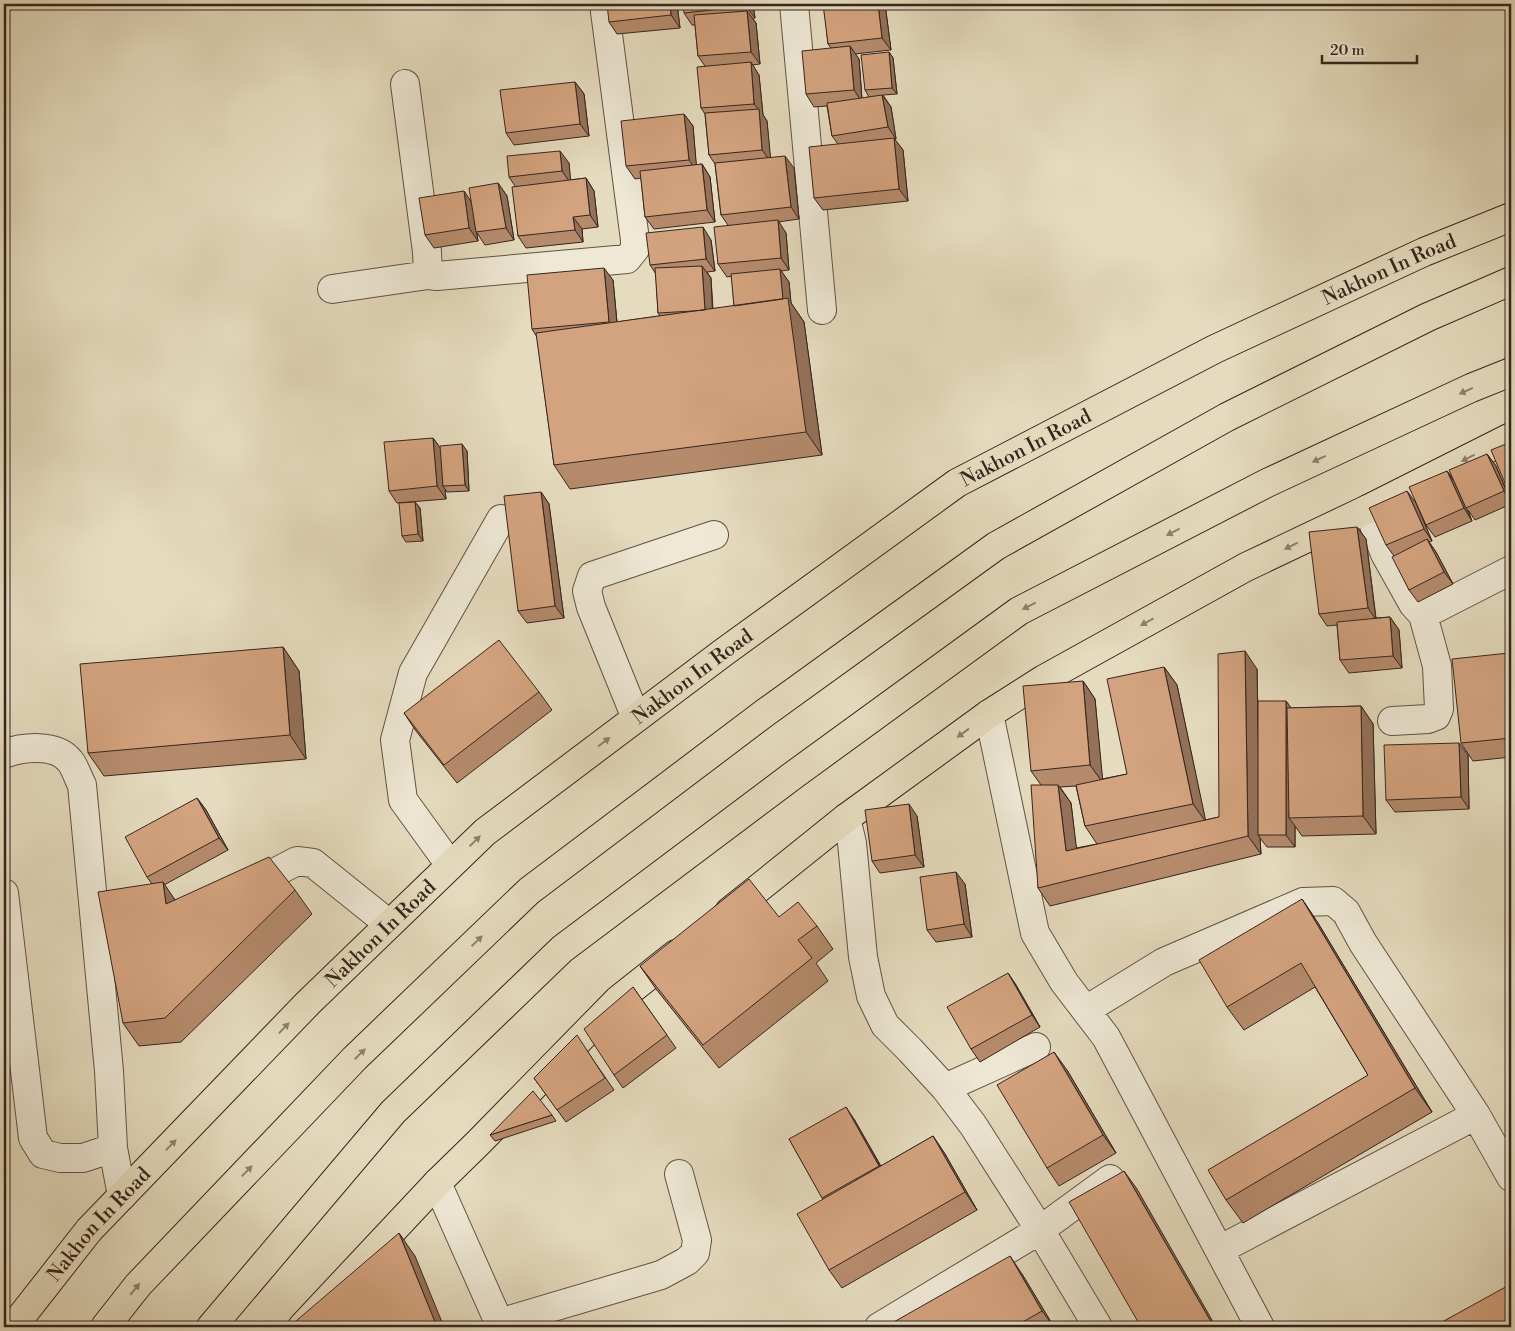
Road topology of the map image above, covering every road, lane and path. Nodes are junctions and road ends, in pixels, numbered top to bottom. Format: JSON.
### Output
{"nodes":[{"id":1,"x":604,"y":4,"type":"edge"},
{"id":2,"x":794,"y":4,"type":"edge"},
{"id":3,"x":405,"y":84,"type":"dead end"},
{"id":4,"x":1511,"y":218,"type":"edge"},
{"id":5,"x":428,"y":275,"type":"junction"},
{"id":6,"x":1511,"y":281,"type":"edge"},
{"id":7,"x":332,"y":289,"type":"dead end"},
{"id":8,"x":822,"y":310,"type":"dead end"},
{"id":9,"x":1511,"y":372,"type":"edge"},
{"id":10,"x":1511,"y":437,"type":"edge"},
{"id":11,"x":1368,"y":509,"type":"junction"},
{"id":12,"x":501,"y":520,"type":"dead end"},
{"id":13,"x":714,"y":535,"type":"dead end"},
{"id":14,"x":1511,"y":570,"type":"edge"},
{"id":15,"x":1423,"y":615,"type":"junction"},
{"id":16,"x":989,"y":714,"type":"junction"},
{"id":17,"x":636,"y":718,"type":"junction"},
{"id":18,"x":1392,"y":721,"type":"dead end"},
{"id":19,"x":4,"y":754,"type":"edge"},
{"id":20,"x":846,"y":818,"type":"junction"},
{"id":21,"x":450,"y":865,"type":"junction"},
{"id":22,"x":4,"y":893,"type":"edge"},
{"id":23,"x":226,"y":898,"type":"edge"},
{"id":24,"x":389,"y":924,"type":"junction"},
{"id":25,"x":1086,"y":1010,"type":"junction"},
{"id":26,"x":1036,"y":1047,"type":"dead end"},
{"id":27,"x":945,"y":1088,"type":"junction"},
{"id":28,"x":1476,"y":1115,"type":"junction"},
{"id":29,"x":114,"y":1148,"type":"junction"},
{"id":30,"x":679,"y":1174,"type":"dead end"},
{"id":31,"x":1511,"y":1177,"type":"edge"},
{"id":32,"x":1110,"y":1179,"type":"edge"},
{"id":33,"x":437,"y":1182,"type":"junction"},
{"id":34,"x":122,"y":1196,"type":"junction"},
{"id":35,"x":1040,"y":1230,"type":"junction"},
{"id":36,"x":1219,"y":1250,"type":"junction"},
{"id":37,"x":500,"y":1325,"type":"edge"},
{"id":38,"x":13,"y":1327,"type":"edge"},
{"id":39,"x":105,"y":1327,"type":"edge"},
{"id":40,"x":211,"y":1327,"type":"edge"},
{"id":41,"x":302,"y":1327,"type":"edge"},
{"id":42,"x":879,"y":1327,"type":"edge"},
{"id":43,"x":1098,"y":1327,"type":"edge"},
{"id":44,"x":1260,"y":1327,"type":"edge"}],
"edges":[{"from":1,"to":5,"type":"street"},
{"from":2,"to":8,"type":"street"},
{"from":3,"to":5,"type":"street"},
{"from":4,"to":17,"type":"main road","name":"Nakhon In Road"},
{"from":5,"to":7,"type":"street"},
{"from":39,"to":6,"type":"main road","one_way":true},
{"from":9,"to":40,"type":"main road","one_way":true},
{"from":10,"to":11,"type":"main road","one_way":true},
{"from":11,"to":15,"type":"street"},
{"from":11,"to":16,"type":"main road","one_way":true},
{"from":12,"to":21,"type":"street"},
{"from":13,"to":17,"type":"street"},
{"from":14,"to":15,"type":"street"},
{"from":15,"to":18,"type":"street"},
{"from":16,"to":20,"type":"main road","one_way":true},
{"from":16,"to":25,"type":"street"},
{"from":21,"to":17,"type":"main road","name":"Nakhon In Road","one_way":true},
{"from":19,"to":29,"type":"street"},
{"from":20,"to":27,"type":"street"},
{"from":20,"to":33,"type":"main road"},
{"from":21,"to":24,"type":"main road","name":"Nakhon In Road"},
{"from":22,"to":29,"type":"street"},
{"from":23,"to":24,"type":"street"},
{"from":34,"to":24,"type":"main road","name":"Nakhon In Road","one_way":true},
{"from":25,"to":28,"type":"street"},
{"from":25,"to":36,"type":"street"},
{"from":26,"to":27,"type":"street"},
{"from":27,"to":35,"type":"street"},
{"from":28,"to":31,"type":"street"},
{"from":28,"to":36,"type":"street"},
{"from":29,"to":34,"type":"street"},
{"from":30,"to":37,"type":"street"},
{"from":32,"to":35,"type":"street"},
{"from":33,"to":37,"type":"street"},
{"from":33,"to":41,"type":"main road"},
{"from":34,"to":38,"type":"main road","name":"Nakhon In Road"},
{"from":35,"to":42,"type":"street"},
{"from":35,"to":43,"type":"street"},
{"from":36,"to":44,"type":"street"}]}
